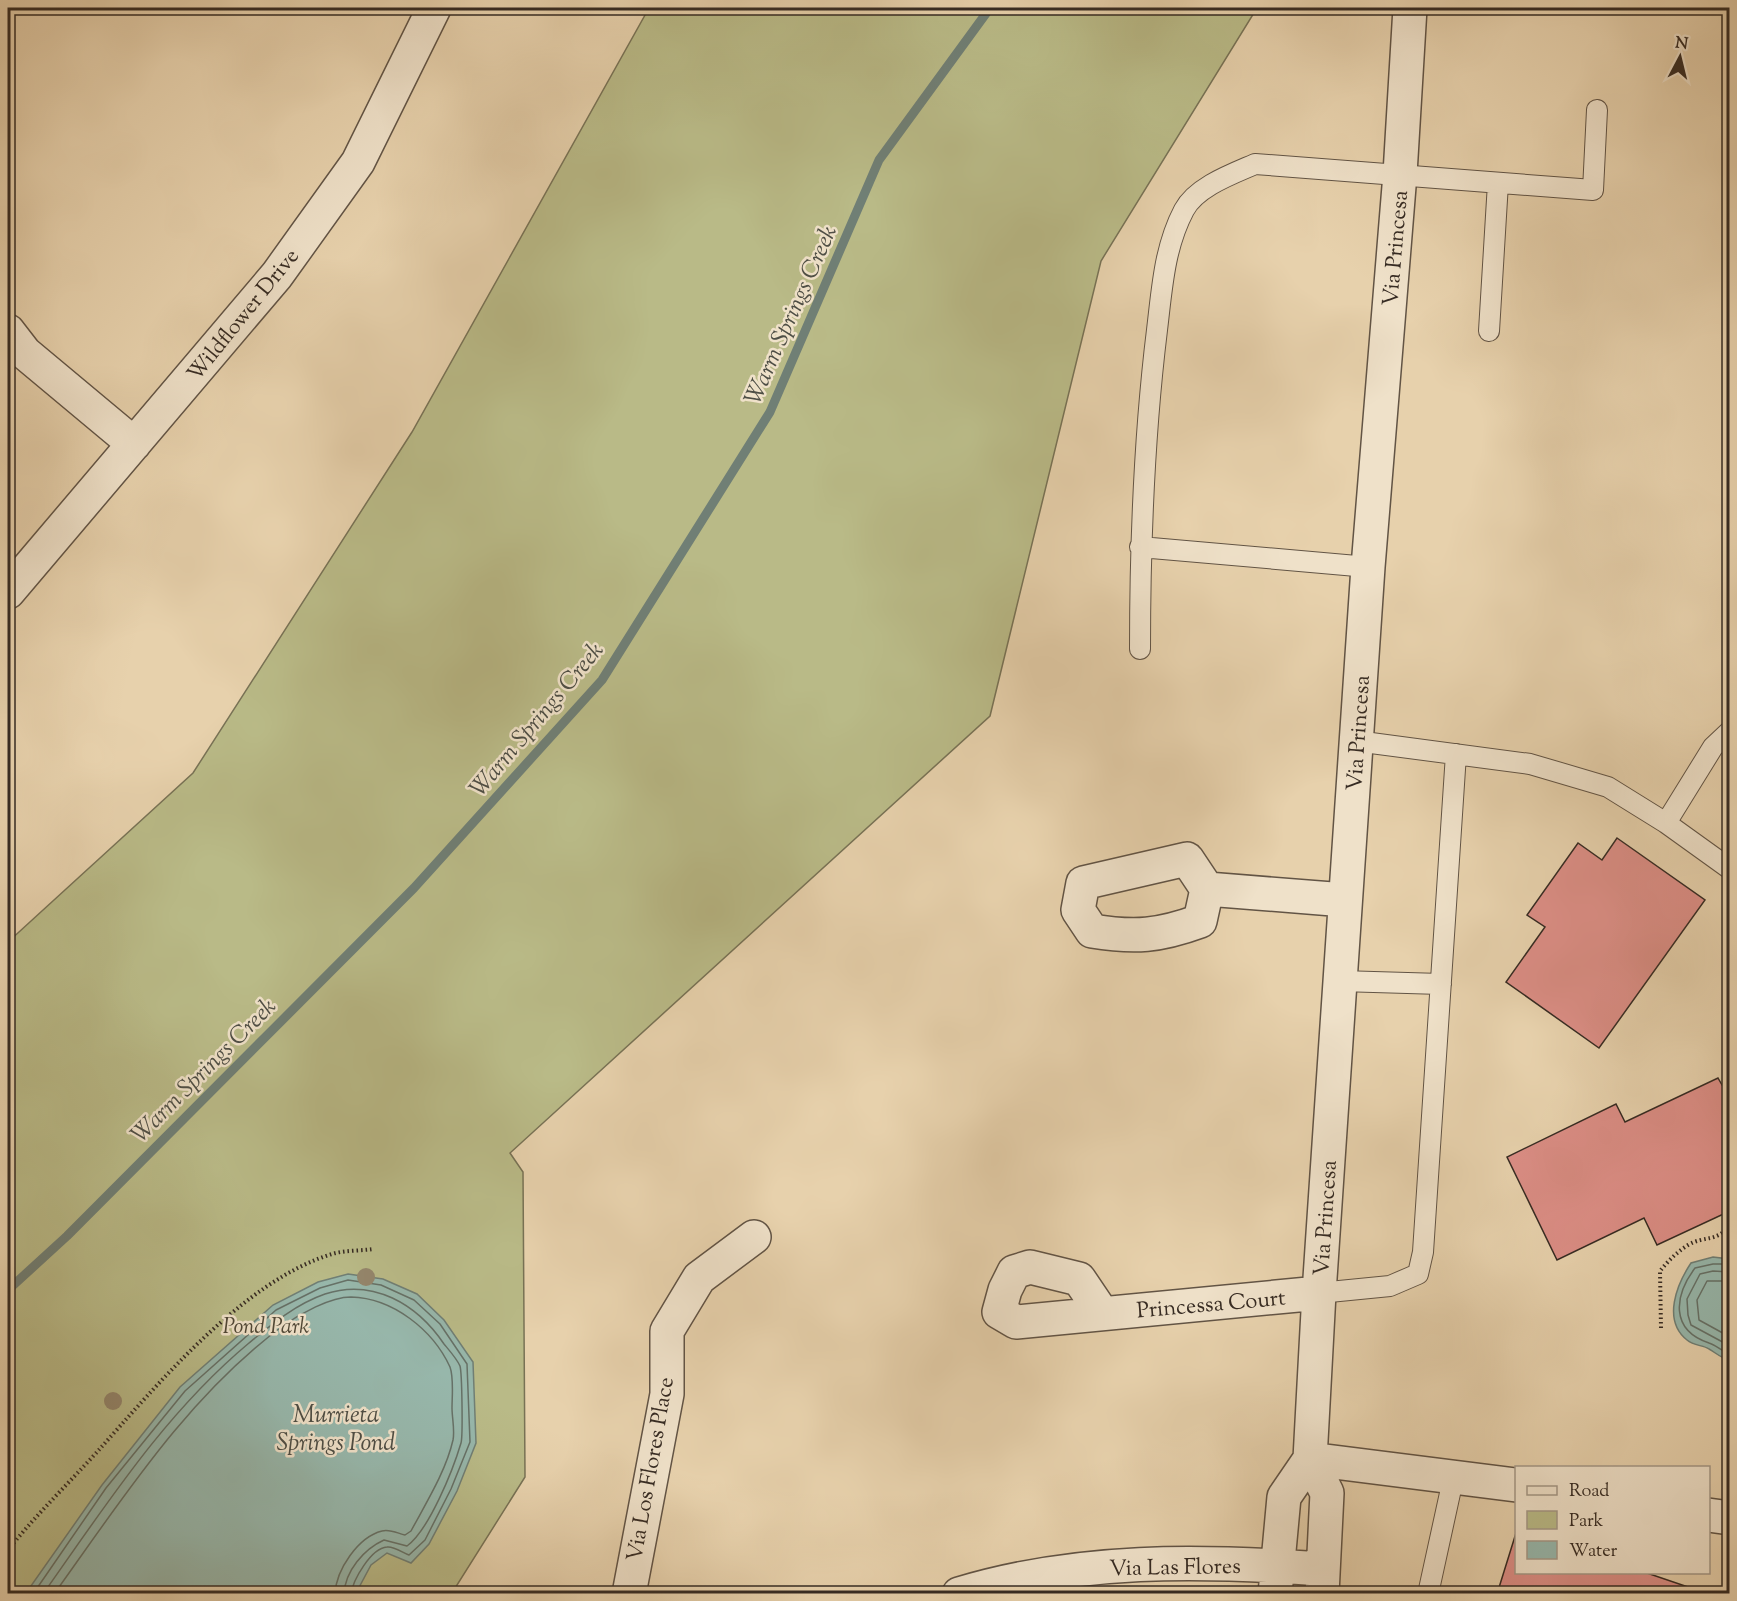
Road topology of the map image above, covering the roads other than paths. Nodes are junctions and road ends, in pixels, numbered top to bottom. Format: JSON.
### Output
{"nodes":[{"id":1,"x":434,"y":8,"type":"edge"},
{"id":2,"x":1410,"y":8,"type":"edge"},
{"id":3,"x":1597,"y":110,"type":"dead end"},
{"id":4,"x":1400,"y":174,"type":"junction"},
{"id":5,"x":1498,"y":183,"type":"junction"},
{"id":6,"x":8,"y":331,"type":"edge"},
{"id":7,"x":1489,"y":331,"type":"dead end"},
{"id":8,"x":134,"y":444,"type":"junction"},
{"id":9,"x":1140,"y":547,"type":"junction"},
{"id":10,"x":1368,"y":567,"type":"junction"},
{"id":11,"x":8,"y":592,"type":"edge"},
{"id":12,"x":1140,"y":649,"type":"dead end"},
{"id":13,"x":1730,"y":731,"type":"edge"},
{"id":14,"x":1356,"y":741,"type":"junction"},
{"id":15,"x":1456,"y":754,"type":"junction"},
{"id":16,"x":1666,"y":823,"type":"junction"},
{"id":17,"x":1730,"y":869,"type":"edge"},
{"id":18,"x":1207,"y":889,"type":"dead end"},
{"id":19,"x":1345,"y":900,"type":"junction"},
{"id":20,"x":1340,"y":981,"type":"junction"},
{"id":21,"x":1441,"y":984,"type":"junction"},
{"id":22,"x":754,"y":1237,"type":"dead end"},
{"id":23,"x":1319,"y":1293,"type":"junction"},
{"id":24,"x":1102,"y":1313,"type":"dead end"},
{"id":25,"x":1310,"y":1459,"type":"junction"},
{"id":26,"x":1454,"y":1475,"type":"junction"},
{"id":27,"x":1515,"y":1485,"type":"edge"},
{"id":28,"x":1710,"y":1515,"type":"edge"},
{"id":29,"x":1730,"y":1518,"type":"edge"},
{"id":30,"x":1276,"y":1579,"type":"edge"},
{"id":31,"x":1322,"y":1581,"type":"edge"},
{"id":32,"x":629,"y":1593,"type":"edge"},
{"id":33,"x":959,"y":1593,"type":"edge"},
{"id":34,"x":1428,"y":1593,"type":"edge"}],
"edges":[{"from":1,"to":8,"type":"street","name":"Wildflower Drive"},
{"from":2,"to":4,"type":"street","name":"Via Princesa"},
{"from":3,"to":5,"type":"lane"},
{"from":4,"to":5,"type":"lane"},
{"from":4,"to":9,"type":"lane"},
{"from":4,"to":10,"type":"street","name":"Via Princesa"},
{"from":5,"to":7,"type":"lane"},
{"from":6,"to":8,"type":"street"},
{"from":8,"to":11,"type":"street","name":"Wildflower Drive"},
{"from":9,"to":10,"type":"lane"},
{"from":9,"to":12,"type":"lane"},
{"from":10,"to":14,"type":"street","name":"Via Princesa"},
{"from":13,"to":16,"type":"lane"},
{"from":14,"to":15,"type":"lane"},
{"from":14,"to":19,"type":"street","name":"Via Princesa"},
{"from":15,"to":16,"type":"lane"},
{"from":15,"to":21,"type":"lane"},
{"from":16,"to":17,"type":"lane"},
{"from":18,"to":19,"type":"street"},
{"from":19,"to":20,"type":"street","name":"Via Princesa"},
{"from":20,"to":21,"type":"lane"},
{"from":20,"to":23,"type":"street","name":"Via Princesa"},
{"from":21,"to":23,"type":"lane"},
{"from":22,"to":32,"type":"street","name":"Via Los Flores Place"},
{"from":23,"to":24,"type":"street","name":"Princessa Court"},
{"from":23,"to":25,"type":"street","name":"Via Princesa"},
{"from":25,"to":26,"type":"street"},
{"from":25,"to":30,"type":"street"},
{"from":25,"to":31,"type":"street","name":"Via Princesa"},
{"from":26,"to":27,"type":"street"},
{"from":26,"to":34,"type":"lane"},
{"from":28,"to":29,"type":"street"},
{"from":30,"to":31,"type":"street","name":"Via Las Flores"},
{"from":30,"to":33,"type":"street","name":"Via Las Flores"}]}
